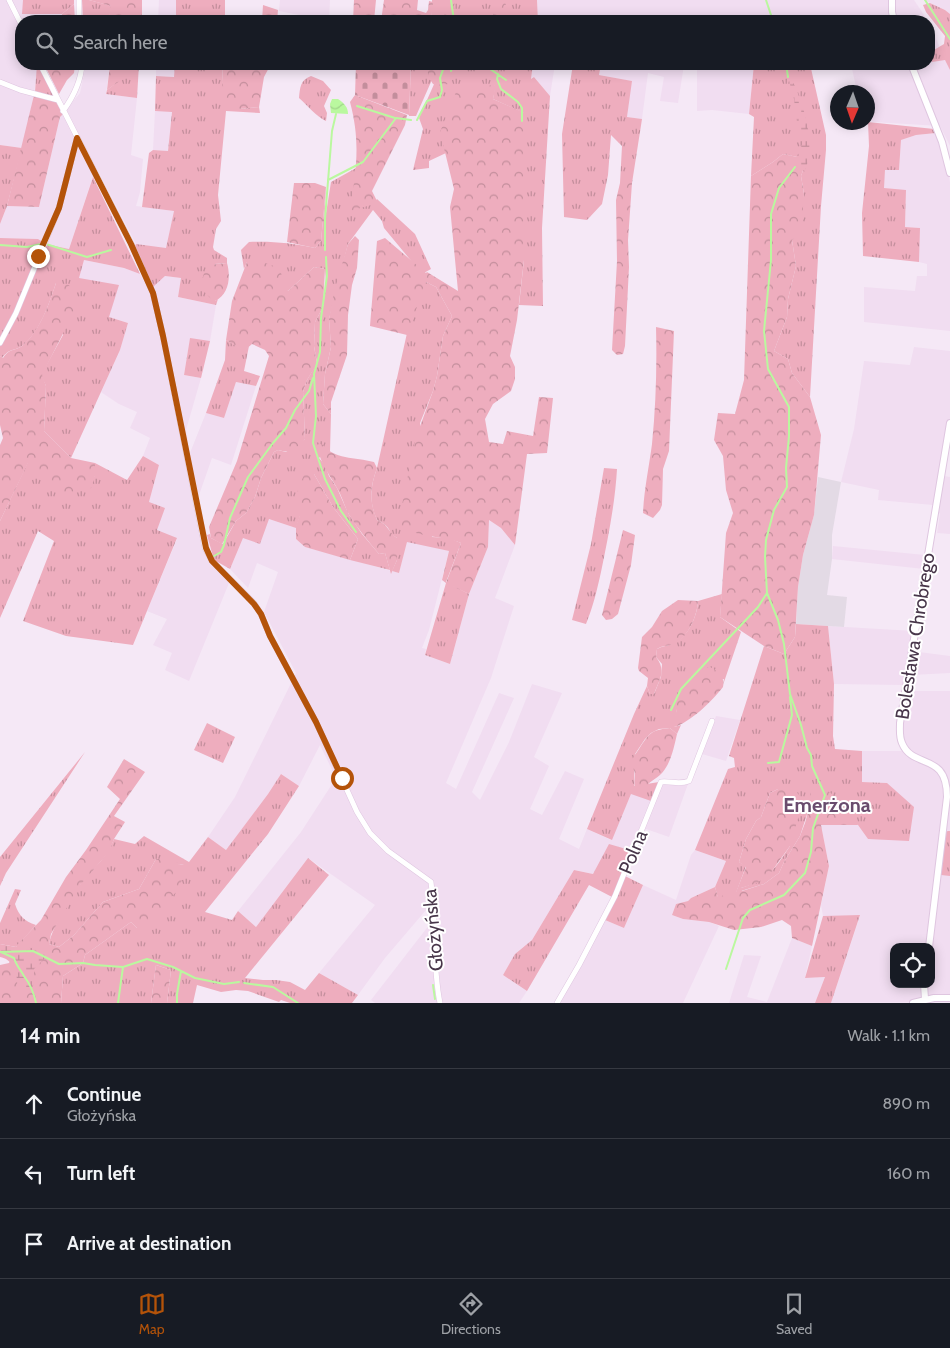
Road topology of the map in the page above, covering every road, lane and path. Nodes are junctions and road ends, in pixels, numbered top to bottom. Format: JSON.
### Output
{"nodes":[{"id":1,"x":9,"y":0,"type":"edge"},
{"id":2,"x":79,"y":0,"type":"edge"},
{"id":3,"x":892,"y":0,"type":"edge"},
{"id":4,"x":16,"y":15,"type":"edge"},
{"id":5,"x":79,"y":15,"type":"edge"},
{"id":6,"x":893,"y":15,"type":"edge"},
{"id":7,"x":43,"y":70,"type":"edge"},
{"id":8,"x":82,"y":70,"type":"edge"},
{"id":9,"x":913,"y":70,"type":"edge"},
{"id":10,"x":0,"y":82,"type":"edge"},
{"id":11,"x":58,"y":100,"type":"junction"},
{"id":12,"x":64,"y":111,"type":"junction"},
{"id":13,"x":77,"y":138,"type":"junction"},
{"id":14,"x":950,"y":172,"type":"edge"},
{"id":15,"x":0,"y":343,"type":"edge"},
{"id":16,"x":950,"y":424,"type":"edge"},
{"id":17,"x":712,"y":721,"type":"dead end"},
{"id":18,"x":929,"y":943,"type":"edge"},
{"id":19,"x":924,"y":988,"type":"edge"},
{"id":20,"x":950,"y":998,"type":"edge"},
{"id":21,"x":925,"y":999,"type":"junction"},
{"id":22,"x":440,"y":1003,"type":"edge"},
{"id":23,"x":557,"y":1003,"type":"edge"},
{"id":24,"x":913,"y":1003,"type":"edge"}],
"edges":[{"from":1,"to":4,"type":"street"},
{"from":2,"to":5,"type":"street"},
{"from":3,"to":6,"type":"street"},
{"from":7,"to":11,"type":"street","name":"Głożyńska"},
{"from":8,"to":12,"type":"street"},
{"from":9,"to":14,"type":"street"},
{"from":10,"to":11,"type":"street"},
{"from":11,"to":12,"type":"street","name":"Głożyńska"},
{"from":12,"to":13,"type":"street","name":"Głożyńska"},
{"from":13,"to":15,"type":"street"},
{"from":13,"to":22,"type":"street","name":"Głożyńska"},
{"from":16,"to":18,"type":"street","name":"Bolesława Chrobrego"},
{"from":17,"to":23,"type":"street","name":"Polna"},
{"from":19,"to":21,"type":"street"},
{"from":20,"to":21,"type":"street"},
{"from":21,"to":24,"type":"street"}]}
